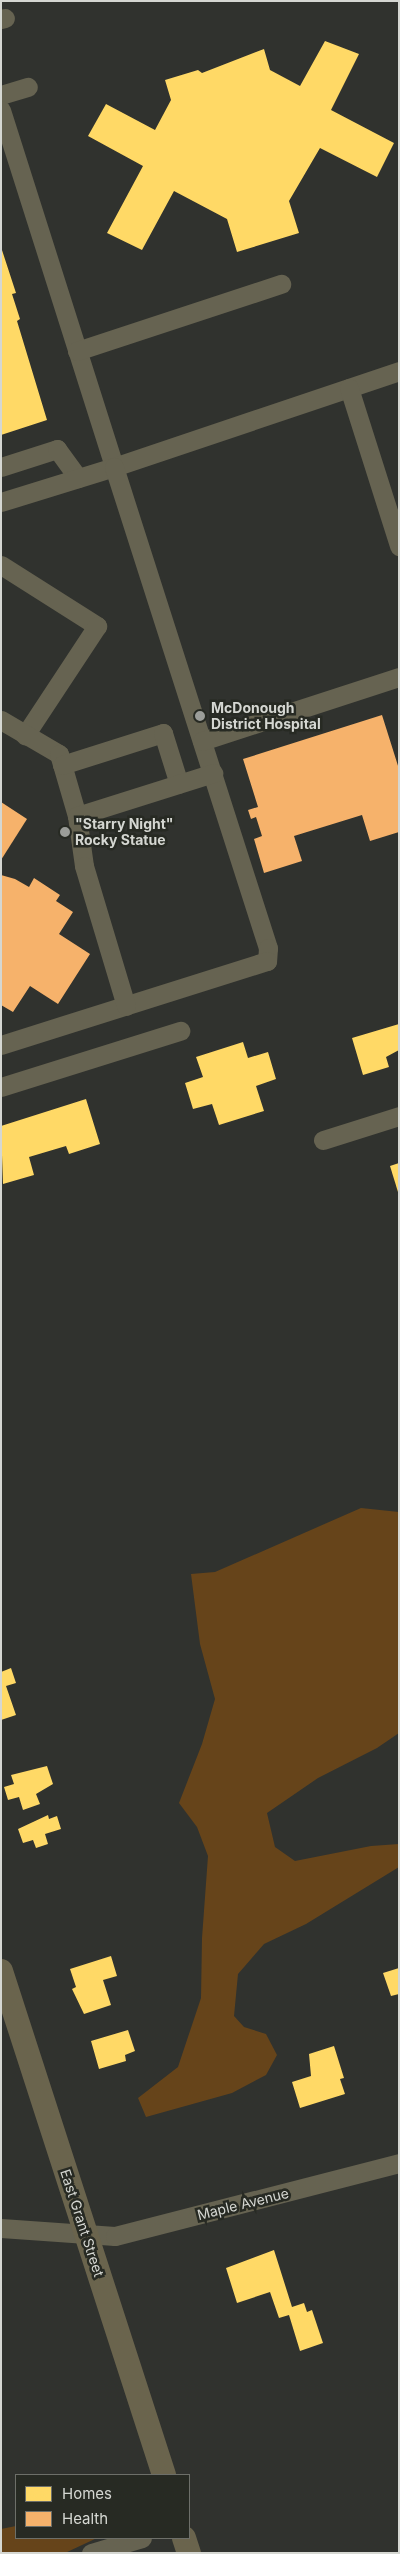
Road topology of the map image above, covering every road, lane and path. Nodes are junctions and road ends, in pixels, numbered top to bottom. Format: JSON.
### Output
{"nodes":[{"id":1,"x":28,"y":87,"type":"dead end"},
{"id":2,"x":1,"y":96,"type":"edge"},
{"id":3,"x":1,"y":110,"type":"edge"},
{"id":4,"x":280,"y":284,"type":"dead end"},
{"id":5,"x":77,"y":351,"type":"junction"},
{"id":6,"x":399,"y":371,"type":"edge"},
{"id":7,"x":349,"y":388,"type":"junction"},
{"id":8,"x":1,"y":467,"type":"edge"},
{"id":9,"x":114,"y":467,"type":"junction"},
{"id":10,"x":78,"y":478,"type":"junction"},
{"id":11,"x":1,"y":502,"type":"edge"},
{"id":12,"x":399,"y":546,"type":"edge"},
{"id":13,"x":1,"y":565,"type":"edge"},
{"id":14,"x":399,"y":677,"type":"edge"},
{"id":15,"x":1,"y":720,"type":"edge"},
{"id":16,"x":25,"y":735,"type":"junction"},
{"id":17,"x":202,"y":741,"type":"junction"},
{"id":18,"x":62,"y":765,"type":"junction"},
{"id":19,"x":213,"y":773,"type":"junction"},
{"id":20,"x":179,"y":784,"type":"junction"},
{"id":21,"x":78,"y":816,"type":"junction"},
{"id":22,"x":126,"y":1006,"type":"junction"},
{"id":23,"x":180,"y":1031,"type":"dead end"},
{"id":24,"x":1,"y":1045,"type":"edge"},
{"id":25,"x":1,"y":1087,"type":"edge"},
{"id":26,"x":399,"y":1116,"type":"edge"},
{"id":27,"x":323,"y":1140,"type":"dead end"},
{"id":28,"x":1,"y":1971,"type":"edge"},
{"id":29,"x":399,"y":2163,"type":"edge"},
{"id":30,"x":1,"y":2228,"type":"edge"},
{"id":31,"x":86,"y":2234,"type":"junction"},
{"id":32,"x":164,"y":2474,"type":"edge"},
{"id":33,"x":139,"y":2539,"type":"edge"},
{"id":34,"x":184,"y":2539,"type":"edge"},
{"id":35,"x":91,"y":2553,"type":"edge"},
{"id":36,"x":189,"y":2553,"type":"edge"}],
"edges":[{"from":1,"to":2,"type":"street"},
{"from":3,"to":5,"type":"street"},
{"from":4,"to":5,"type":"street"},
{"from":5,"to":9,"type":"street"},
{"from":6,"to":7,"type":"street"},
{"from":7,"to":9,"type":"street"},
{"from":7,"to":12,"type":"street"},
{"from":8,"to":10,"type":"street"},
{"from":9,"to":10,"type":"street"},
{"from":9,"to":17,"type":"street"},
{"from":10,"to":11,"type":"street"},
{"from":13,"to":16,"type":"street"},
{"from":14,"to":17,"type":"street"},
{"from":15,"to":16,"type":"street"},
{"from":16,"to":18,"type":"street"},
{"from":17,"to":19,"type":"street"},
{"from":18,"to":20,"type":"street"},
{"from":18,"to":21,"type":"street"},
{"from":19,"to":20,"type":"street"},
{"from":19,"to":22,"type":"street"},
{"from":20,"to":21,"type":"street"},
{"from":21,"to":22,"type":"street"},
{"from":22,"to":24,"type":"street"},
{"from":23,"to":25,"type":"street"},
{"from":26,"to":27,"type":"street"},
{"from":28,"to":31,"type":"main road","name":"East Grant Street"},
{"from":29,"to":31,"type":"street","name":"Maple Avenue"},
{"from":30,"to":31,"type":"street","name":"Maple Avenue"},
{"from":31,"to":32,"type":"main road","name":"East Grant Street"},
{"from":33,"to":35,"type":"street"},
{"from":34,"to":36,"type":"main road"}]}
